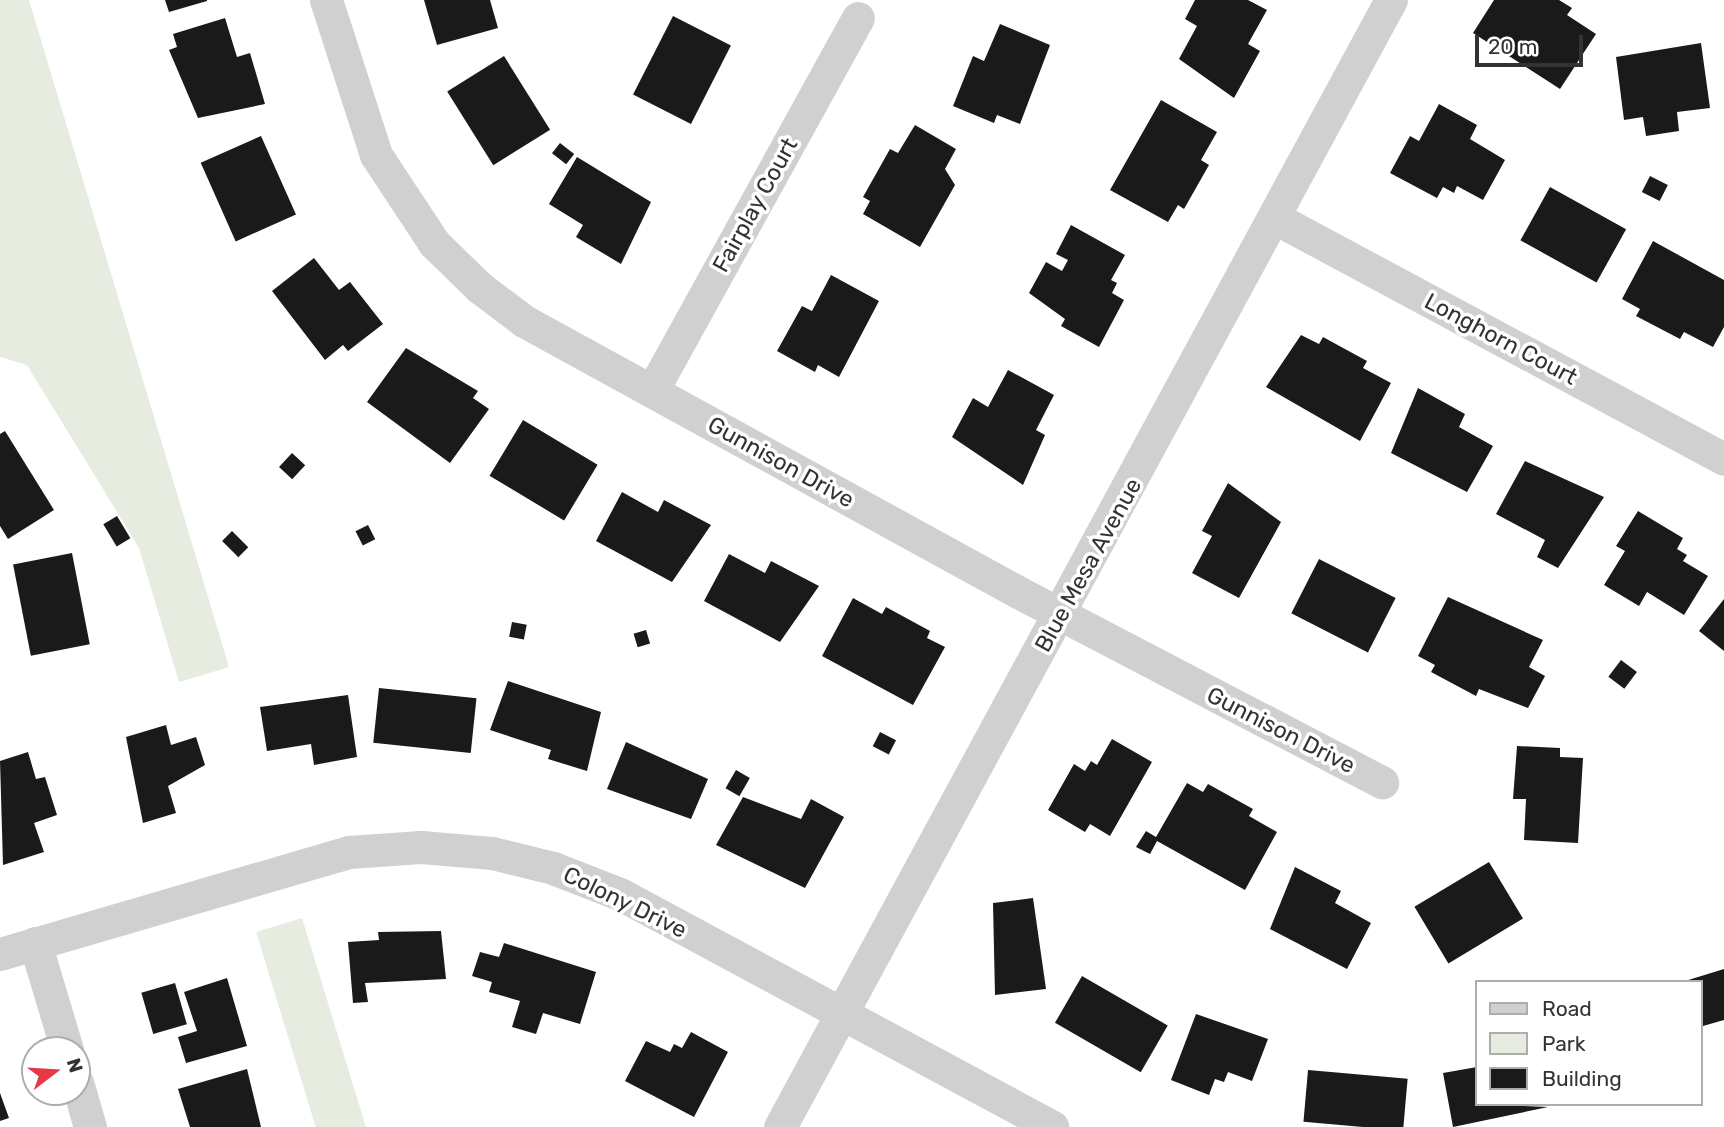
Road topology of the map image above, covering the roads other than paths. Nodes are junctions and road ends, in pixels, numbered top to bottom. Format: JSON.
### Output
{"nodes":[{"id":1,"x":326,"y":0,"type":"edge"},
{"id":2,"x":1391,"y":0,"type":"edge"},
{"id":3,"x":858,"y":18,"type":"dead end"},
{"id":4,"x":1277,"y":219,"type":"junction"},
{"id":5,"x":652,"y":391,"type":"junction"},
{"id":6,"x":1724,"y":459,"type":"edge"},
{"id":7,"x":1060,"y":615,"type":"junction"},
{"id":8,"x":1382,"y":782,"type":"dead end"},
{"id":9,"x":35,"y":943,"type":"junction"},
{"id":10,"x":0,"y":954,"type":"edge"},
{"id":11,"x":841,"y":1014,"type":"junction"},
{"id":12,"x":63,"y":1036,"type":"edge"},
{"id":13,"x":84,"y":1106,"type":"edge"},
{"id":14,"x":90,"y":1127,"type":"edge"},
{"id":15,"x":780,"y":1127,"type":"edge"},
{"id":16,"x":1052,"y":1127,"type":"edge"}],
"edges":[{"from":1,"to":5,"type":"street","name":"Gunnison Drive"},
{"from":2,"to":4,"type":"street","name":"Blue Mesa Avenue"},
{"from":3,"to":5,"type":"street","name":"Fairplay Court"},
{"from":4,"to":6,"type":"street","name":"Longhorn Court"},
{"from":4,"to":7,"type":"street","name":"Blue Mesa Avenue"},
{"from":5,"to":7,"type":"street","name":"Gunnison Drive"},
{"from":7,"to":8,"type":"street","name":"Gunnison Drive"},
{"from":7,"to":11,"type":"street","name":"Blue Mesa Avenue"},
{"from":9,"to":10,"type":"street","name":"Colony Drive"},
{"from":9,"to":11,"type":"street","name":"Colony Drive"},
{"from":9,"to":12,"type":"street"},
{"from":11,"to":15,"type":"street","name":"Blue Mesa Avenue"},
{"from":11,"to":16,"type":"street","name":"Colony Drive"},
{"from":13,"to":14,"type":"street"}]}
